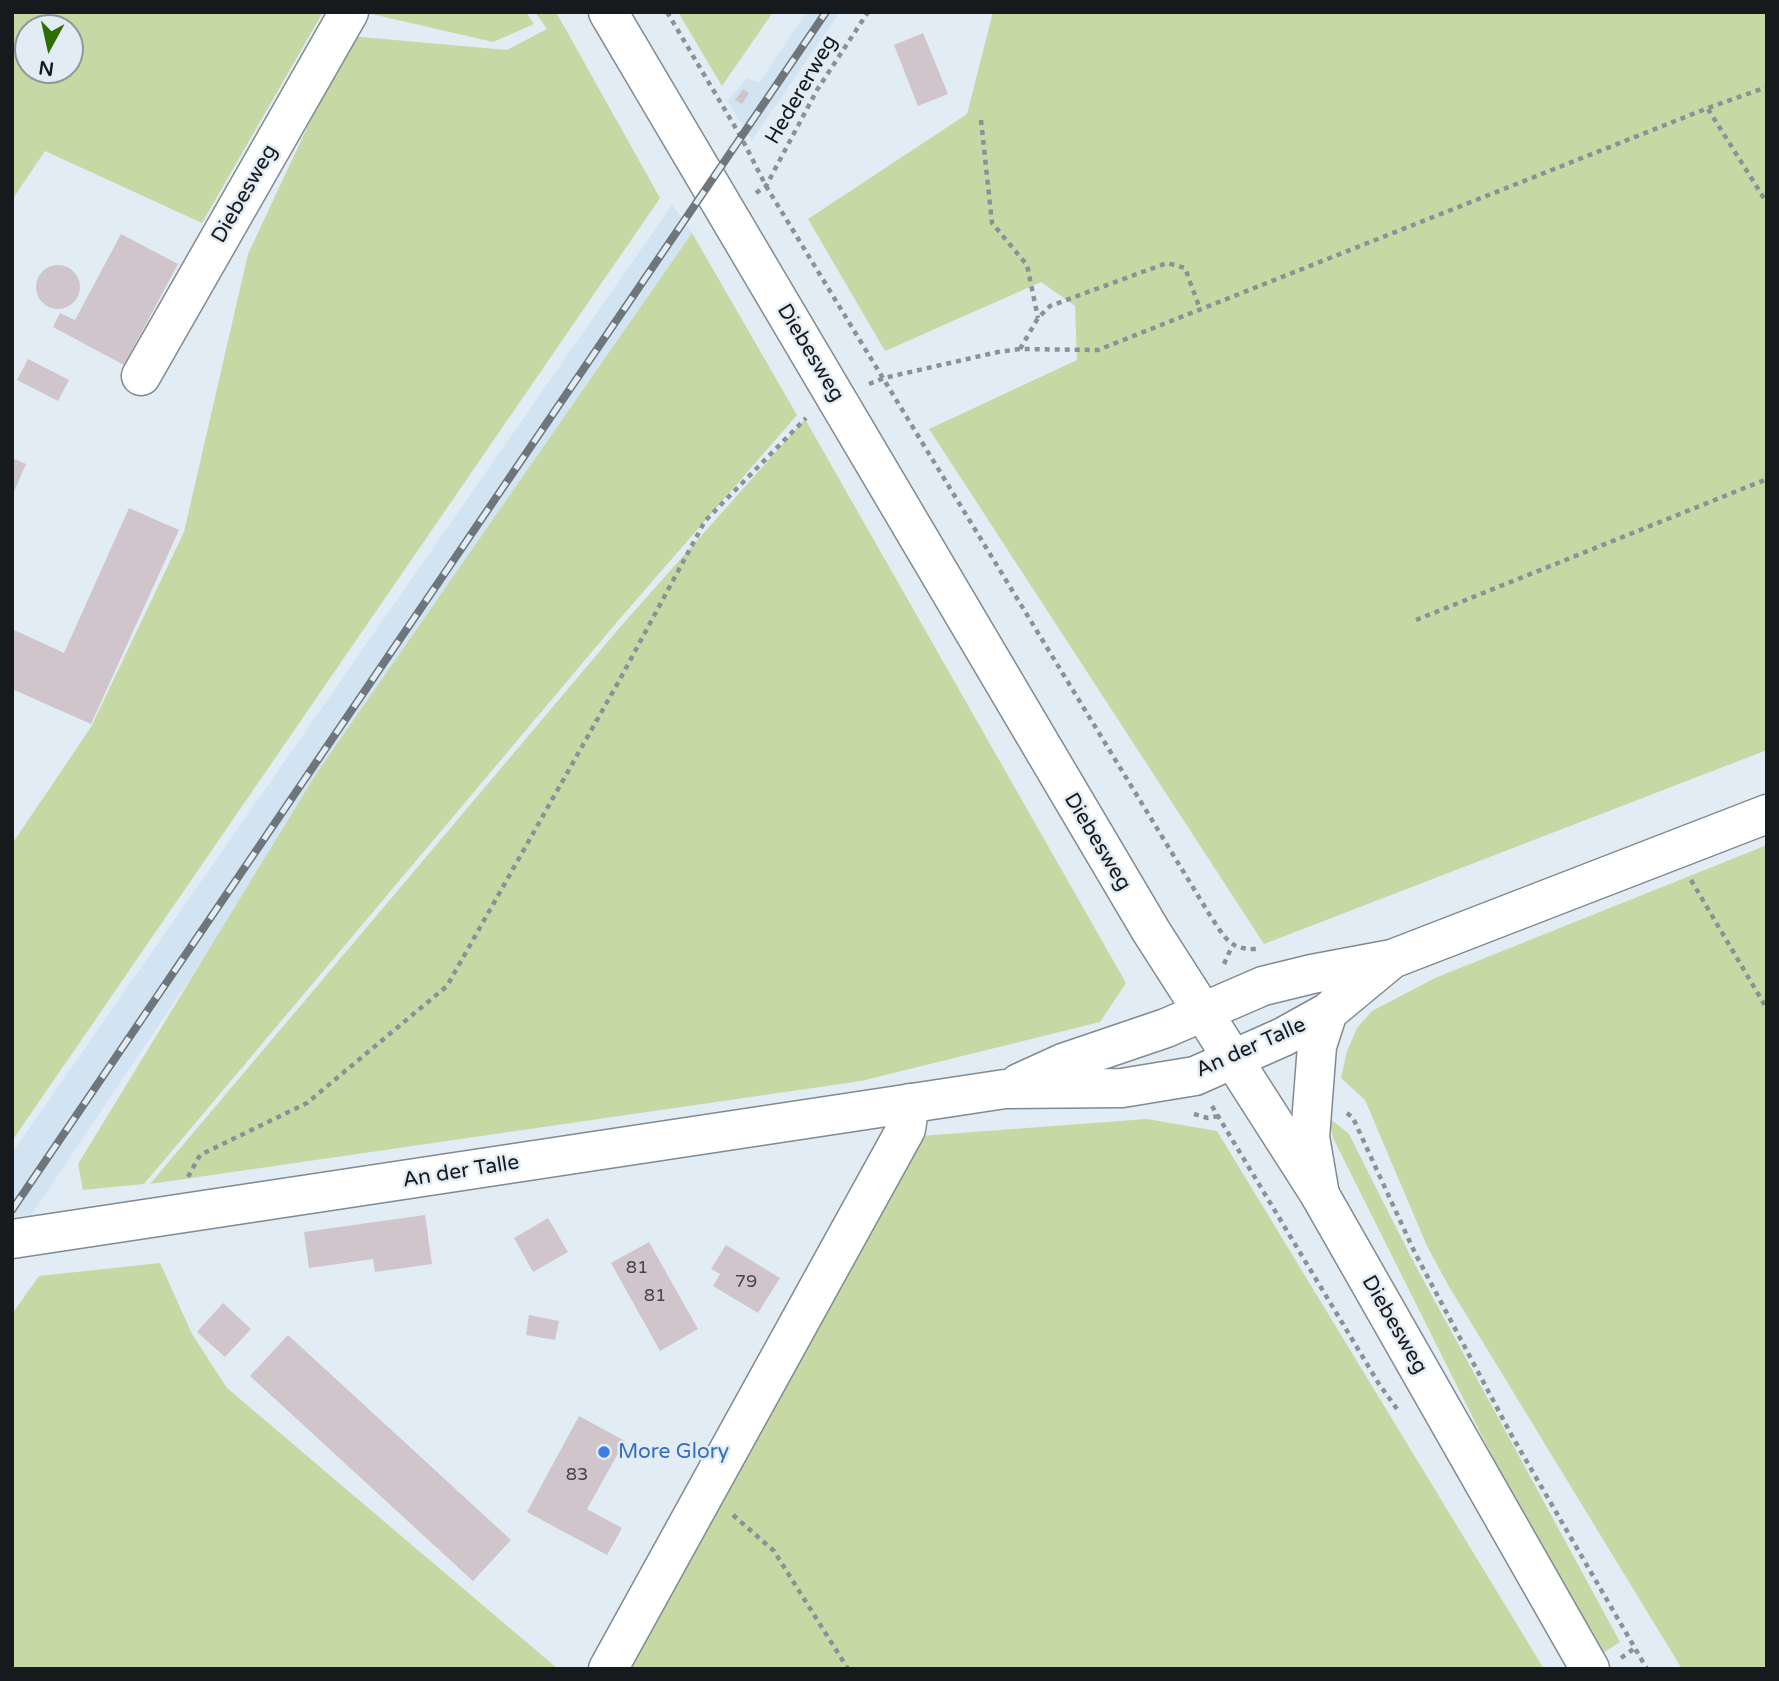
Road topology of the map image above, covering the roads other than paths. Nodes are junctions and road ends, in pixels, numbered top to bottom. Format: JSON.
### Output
{"nodes":[{"id":1,"x":349,"y":12,"type":"edge"},
{"id":2,"x":608,"y":12,"type":"edge"},
{"id":3,"x":141,"y":376,"type":"dead end"},
{"id":4,"x":1767,"y":814,"type":"edge"},
{"id":5,"x":1392,"y":958,"type":"junction"},
{"id":6,"x":1202,"y":1011,"type":"junction"},
{"id":7,"x":1328,"y":1012,"type":"junction"},
{"id":8,"x":1232,"y":1058,"type":"junction"},
{"id":9,"x":1005,"y":1089,"type":"junction"},
{"id":10,"x":910,"y":1103,"type":"junction"},
{"id":11,"x":1320,"y":1195,"type":"junction"},
{"id":12,"x":12,"y":1238,"type":"edge"},
{"id":13,"x":608,"y":1669,"type":"edge"},
{"id":14,"x":1590,"y":1669,"type":"edge"}],
"edges":[{"from":1,"to":3,"type":"street","name":"Diebesweg"},
{"from":2,"to":6,"type":"street","name":"Diebesweg"},
{"from":4,"to":5,"type":"street","name":"An der Talle"},
{"from":5,"to":6,"type":"street","name":"An der Talle"},
{"from":5,"to":7,"type":"street","name":"An der Talle"},
{"from":6,"to":8,"type":"street","name":"Diebesweg"},
{"from":6,"to":9,"type":"street","name":"An der Talle"},
{"from":7,"to":8,"type":"street","name":"An der Talle"},
{"from":7,"to":11,"type":"street"},
{"from":8,"to":9,"type":"street","name":"An der Talle"},
{"from":8,"to":11,"type":"street","name":"Diebesweg"},
{"from":9,"to":10,"type":"street","name":"An der Talle"},
{"from":10,"to":12,"type":"street","name":"An der Talle"},
{"from":10,"to":13,"type":"street"},
{"from":11,"to":14,"type":"street","name":"Diebesweg"}]}
